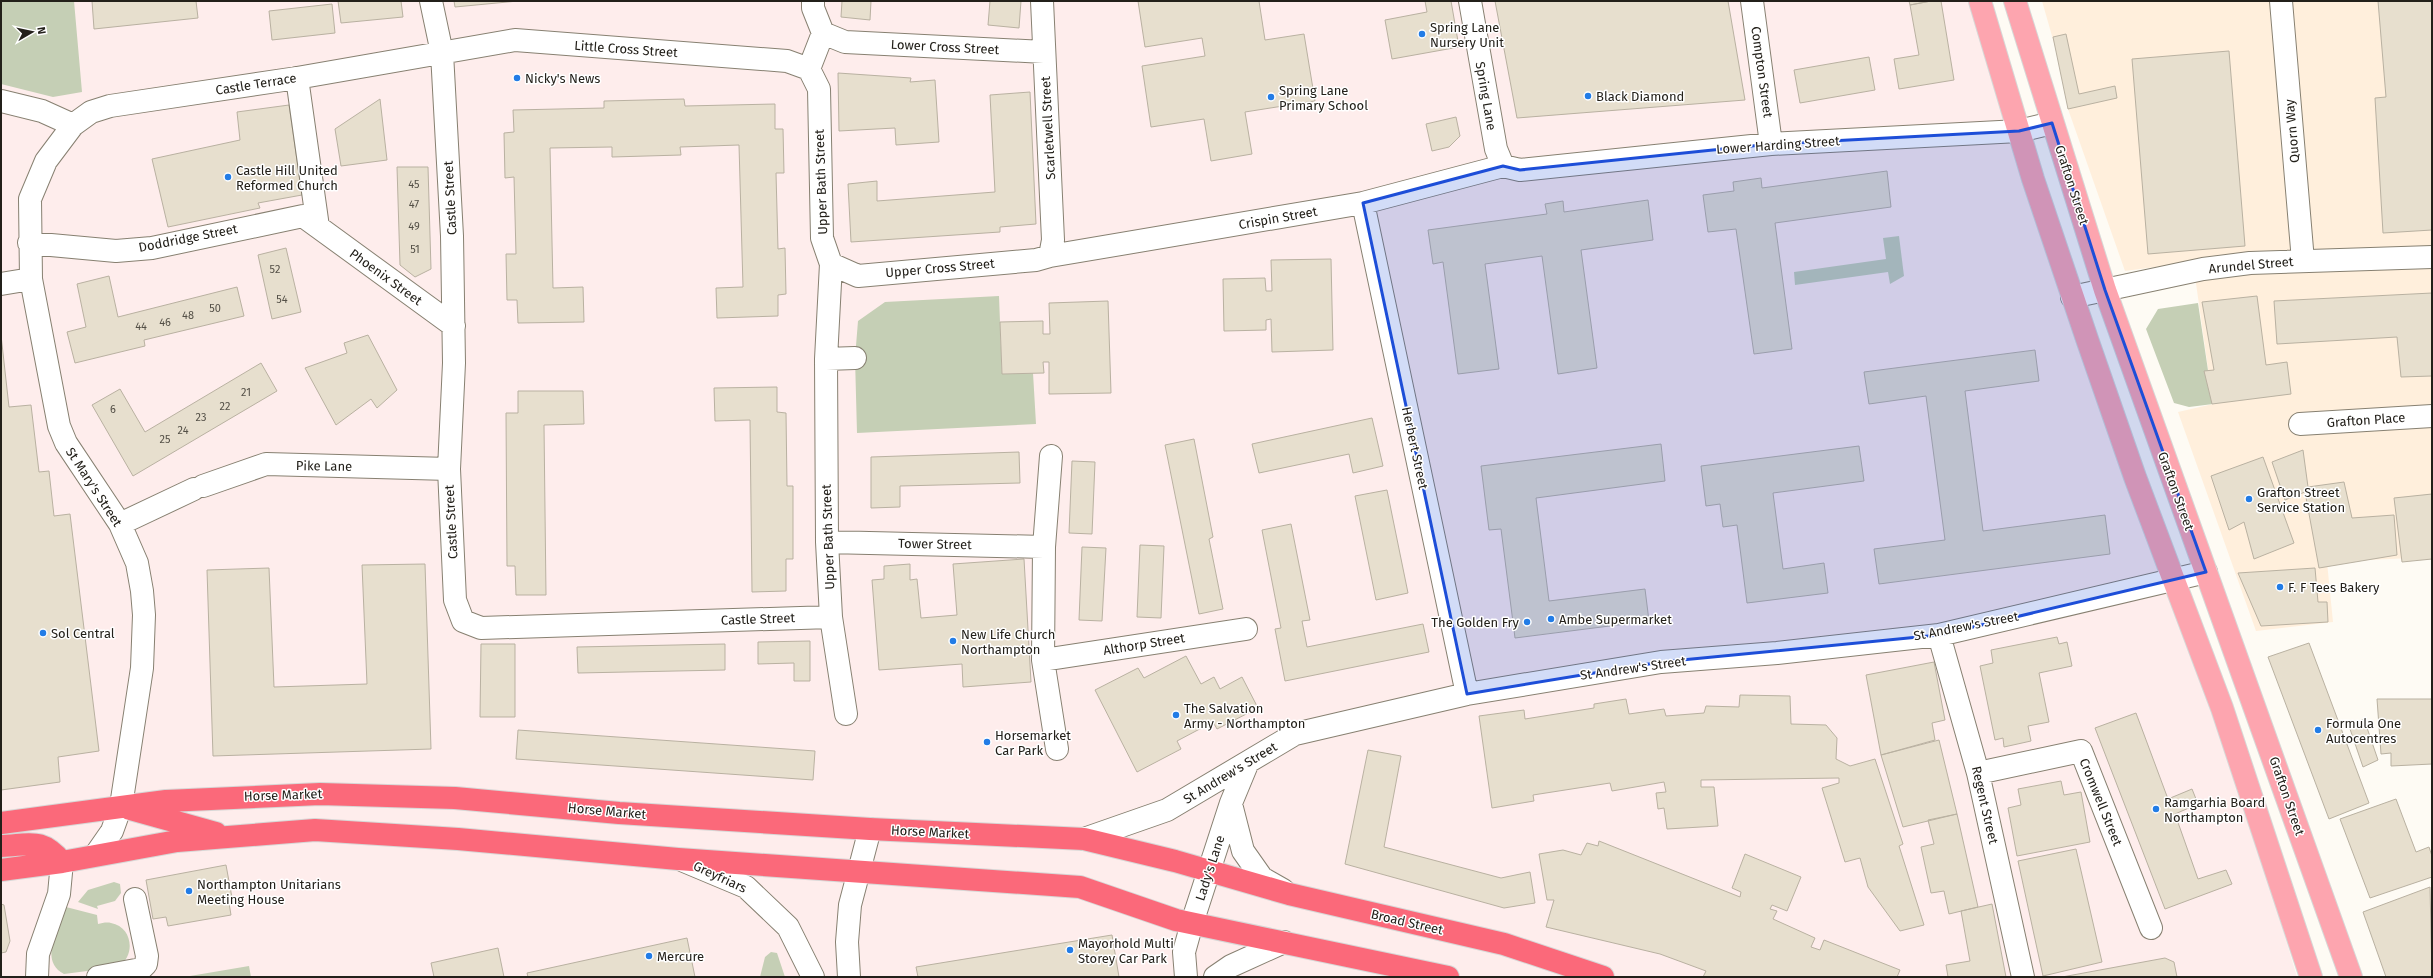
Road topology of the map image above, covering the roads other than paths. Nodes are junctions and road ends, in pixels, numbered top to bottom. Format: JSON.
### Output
{"nodes":[{"id":1,"x":431,"y":1,"type":"edge"},
{"id":2,"x":813,"y":1,"type":"edge"},
{"id":3,"x":1042,"y":1,"type":"edge"},
{"id":4,"x":1470,"y":1,"type":"edge"},
{"id":5,"x":1752,"y":1,"type":"edge"},
{"id":6,"x":1980,"y":1,"type":"edge"},
{"id":7,"x":2015,"y":1,"type":"edge"},
{"id":8,"x":2281,"y":1,"type":"edge"},
{"id":9,"x":823,"y":33,"type":"junction"},
{"id":10,"x":1044,"y":52,"type":"junction"},
{"id":11,"x":442,"y":53,"type":"junction"},
{"id":12,"x":809,"y":69,"type":"junction"},
{"id":13,"x":297,"y":78,"type":"junction"},
{"id":14,"x":1,"y":100,"type":"edge"},
{"id":15,"x":2052,"y":123,"type":"junction"},
{"id":16,"x":73,"y":125,"type":"junction"},
{"id":17,"x":2019,"y":131,"type":"junction"},
{"id":18,"x":1772,"y":144,"type":"junction"},
{"id":19,"x":1503,"y":166,"type":"junction"},
{"id":20,"x":1363,"y":203,"type":"junction"},
{"id":21,"x":318,"y":227,"type":"junction"},
{"id":22,"x":29,"y":243,"type":"junction"},
{"id":23,"x":1050,"y":256,"type":"junction"},
{"id":24,"x":2432,"y":257,"type":"edge"},
{"id":25,"x":2303,"y":261,"type":"junction"},
{"id":26,"x":831,"y":264,"type":"junction"},
{"id":27,"x":31,"y":279,"type":"junction"},
{"id":28,"x":1,"y":284,"type":"edge"},
{"id":29,"x":2105,"y":290,"type":"junction"},
{"id":30,"x":2072,"y":297,"type":"junction"},
{"id":31,"x":454,"y":326,"type":"junction"},
{"id":32,"x":854,"y":358,"type":"dead end"},
{"id":33,"x":826,"y":359,"type":"junction"},
{"id":34,"x":2432,"y":416,"type":"edge"},
{"id":35,"x":2300,"y":424,"type":"dead end"},
{"id":36,"x":1051,"y":456,"type":"dead end"},
{"id":37,"x":449,"y":469,"type":"junction"},
{"id":38,"x":120,"y":524,"type":"junction"},
{"id":39,"x":827,"y":542,"type":"junction"},
{"id":40,"x":1044,"y":547,"type":"junction"},
{"id":41,"x":2206,"y":572,"type":"junction"},
{"id":42,"x":2174,"y":581,"type":"junction"},
{"id":43,"x":831,"y":617,"type":"junction"},
{"id":44,"x":1246,"y":629,"type":"dead end"},
{"id":45,"x":1939,"y":634,"type":"junction"},
{"id":46,"x":1043,"y":660,"type":"junction"},
{"id":47,"x":1467,"y":694,"type":"junction"},
{"id":48,"x":846,"y":714,"type":"dead end"},
{"id":49,"x":1057,"y":749,"type":"dead end"},
{"id":50,"x":1248,"y":762,"type":"junction"},
{"id":51,"x":1978,"y":773,"type":"junction"},
{"id":52,"x":1231,"y":803,"type":"junction"},
{"id":53,"x":121,"y":806,"type":"junction"},
{"id":54,"x":1,"y":823,"type":"edge"},
{"id":55,"x":870,"y":829,"type":"junction"},
{"id":56,"x":229,"y":837,"type":"junction"},
{"id":57,"x":1084,"y":839,"type":"junction"},
{"id":58,"x":1,"y":846,"type":"edge"},
{"id":59,"x":96,"y":854,"type":"junction"},
{"id":60,"x":678,"y":859,"type":"junction"},
{"id":61,"x":62,"y":862,"type":"junction"},
{"id":62,"x":1,"y":870,"type":"edge"},
{"id":63,"x":1210,"y":871,"type":"junction"},
{"id":64,"x":858,"y":872,"type":"junction"},
{"id":65,"x":1289,"y":894,"type":"junction"},
{"id":66,"x":135,"y":899,"type":"dead end"},
{"id":67,"x":1192,"y":923,"type":"junction"},
{"id":68,"x":2151,"y":928,"type":"dead end"},
{"id":69,"x":1284,"y":942,"type":"junction"},
{"id":70,"x":37,"y":977,"type":"edge"},
{"id":71,"x":98,"y":977,"type":"edge"},
{"id":72,"x":812,"y":977,"type":"edge"},
{"id":73,"x":849,"y":977,"type":"edge"},
{"id":74,"x":1186,"y":977,"type":"edge"},
{"id":75,"x":1215,"y":977,"type":"edge"},
{"id":76,"x":1448,"y":977,"type":"edge"},
{"id":77,"x":1603,"y":977,"type":"edge"},
{"id":78,"x":2024,"y":977,"type":"edge"},
{"id":79,"x":2311,"y":977,"type":"edge"},
{"id":80,"x":2351,"y":977,"type":"edge"}],
"edges":[{"from":1,"to":11,"type":"street","name":"Castle Street"},
{"from":2,"to":9,"type":"street"},
{"from":3,"to":10,"type":"street","name":"Scarletwell Street"},
{"from":4,"to":19,"type":"street","name":"Spring Lane"},
{"from":5,"to":18,"type":"street","name":"Compton Street"},
{"from":6,"to":17,"type":"main road"},
{"from":7,"to":15,"type":"main road","name":"Grafton Street"},
{"from":8,"to":25,"type":"street","name":"Quorn Way"},
{"from":9,"to":10,"type":"street","name":"Lower Cross Street"},
{"from":9,"to":12,"type":"street"},
{"from":10,"to":23,"type":"street","name":"Scarletwell Street"},
{"from":11,"to":12,"type":"street","name":"Little Cross Street"},
{"from":11,"to":13,"type":"street","name":"Castle Terrace"},
{"from":11,"to":31,"type":"street","name":"Castle Street"},
{"from":12,"to":26,"type":"street","name":"Upper Bath Street"},
{"from":13,"to":16,"type":"street","name":"Castle Terrace"},
{"from":13,"to":21,"type":"street"},
{"from":14,"to":16,"type":"street"},
{"from":15,"to":17,"type":"street","name":"Lower Harding Street"},
{"from":15,"to":29,"type":"main road","name":"Grafton Street"},
{"from":16,"to":22,"type":"street","name":"St Mary's Street"},
{"from":17,"to":18,"type":"street","name":"Lower Harding Street"},
{"from":17,"to":30,"type":"main road"},
{"from":18,"to":19,"type":"street","name":"Lower Harding Street"},
{"from":19,"to":20,"type":"street","name":"Crispin Street"},
{"from":20,"to":23,"type":"street","name":"Crispin Street"},
{"from":20,"to":47,"type":"street","name":"Herbert Street"},
{"from":21,"to":22,"type":"street","name":"Doddridge Street"},
{"from":21,"to":31,"type":"street","name":"Phoenix Street"},
{"from":22,"to":27,"type":"street","name":"St Mary's Street"},
{"from":23,"to":26,"type":"street","name":"Upper Cross Street"},
{"from":24,"to":25,"type":"street","name":"Arundel Street"},
{"from":25,"to":29,"type":"street","name":"Arundel Street"},
{"from":26,"to":33,"type":"street","name":"Upper Bath Street"},
{"from":27,"to":28,"type":"street"},
{"from":27,"to":38,"type":"street","name":"St Mary's Street"},
{"from":29,"to":30,"type":"street","name":"Arundel Street"},
{"from":29,"to":41,"type":"main road","name":"Grafton Street"},
{"from":30,"to":42,"type":"main road"},
{"from":31,"to":37,"type":"street","name":"Castle Street"},
{"from":32,"to":33,"type":"street"},
{"from":33,"to":39,"type":"street","name":"Upper Bath Street"},
{"from":34,"to":35,"type":"street","name":"Grafton Place"},
{"from":36,"to":40,"type":"street"},
{"from":37,"to":38,"type":"street","name":"Pike Lane"},
{"from":37,"to":43,"type":"street","name":"Castle Street"},
{"from":38,"to":53,"type":"street","name":"St Mary's Street"},
{"from":39,"to":40,"type":"street","name":"Tower Street"},
{"from":39,"to":43,"type":"street","name":"Upper Bath Street"},
{"from":40,"to":46,"type":"street"},
{"from":41,"to":42,"type":"street","name":"St Andrew's Street"},
{"from":41,"to":80,"type":"main road","name":"Grafton Street"},
{"from":42,"to":45,"type":"street","name":"St Andrew's Street"},
{"from":42,"to":79,"type":"main road"},
{"from":43,"to":48,"type":"street","name":"Upper Bath Street"},
{"from":44,"to":46,"type":"street","name":"Althorp Street"},
{"from":45,"to":47,"type":"street","name":"St Andrew's Street"},
{"from":45,"to":51,"type":"street","name":"Regent Street"},
{"from":46,"to":49,"type":"street"},
{"from":47,"to":50,"type":"street","name":"St Andrew's Street"},
{"from":50,"to":52,"type":"street","name":"Lady's Lane"},
{"from":50,"to":57,"type":"street","name":"St Andrew's Street"},
{"from":51,"to":68,"type":"street","name":"Cromwell Street"},
{"from":51,"to":78,"type":"street","name":"Regent Street"},
{"from":52,"to":63,"type":"street","name":"Lady's Lane"},
{"from":52,"to":65,"type":"street","name":"St Andrew's Street"},
{"from":53,"to":54,"type":"highway","name":"Horse Market"},
{"from":53,"to":55,"type":"highway","name":"Horse Market"},
{"from":53,"to":56,"type":"highway"},
{"from":53,"to":59,"type":"street","name":"St Mary's Street"},
{"from":55,"to":57,"type":"highway","name":"Horse Market"},
{"from":55,"to":64,"type":"street"},
{"from":56,"to":59,"type":"highway"},
{"from":56,"to":60,"type":"highway"},
{"from":57,"to":63,"type":"highway","name":"Horse Market"},
{"from":58,"to":61,"type":"highway"},
{"from":59,"to":61,"type":"highway"},
{"from":60,"to":64,"type":"highway"},
{"from":60,"to":72,"type":"street","name":"Greyfriars"},
{"from":61,"to":62,"type":"highway"},
{"from":61,"to":70,"type":"street"},
{"from":63,"to":65,"type":"highway","name":"Broad Street"},
{"from":63,"to":67,"type":"street","name":"Lady's Lane"},
{"from":64,"to":67,"type":"highway"},
{"from":64,"to":73,"type":"street"},
{"from":65,"to":77,"type":"highway","name":"Broad Street"},
{"from":66,"to":71,"type":"street"},
{"from":67,"to":69,"type":"highway"},
{"from":67,"to":74,"type":"street","name":"Lady's Lane"},
{"from":69,"to":75,"type":"street"},
{"from":69,"to":76,"type":"highway"}]}
